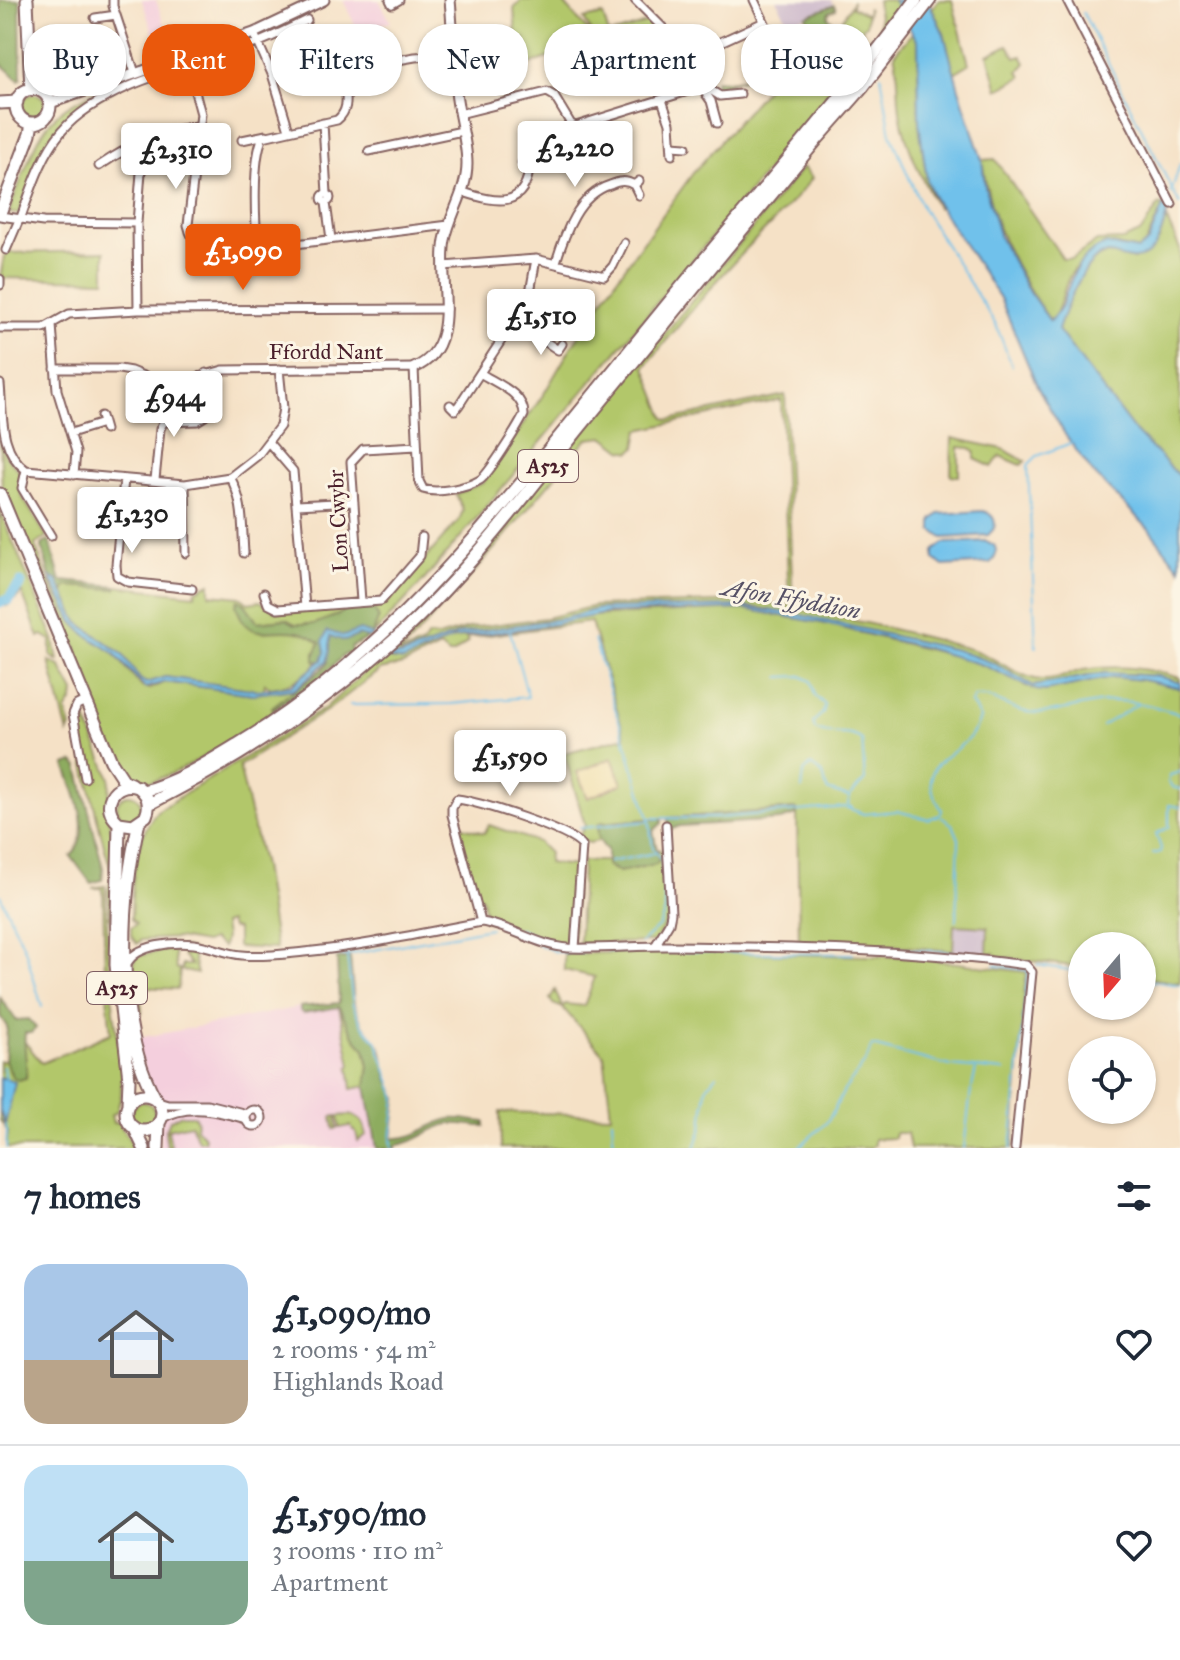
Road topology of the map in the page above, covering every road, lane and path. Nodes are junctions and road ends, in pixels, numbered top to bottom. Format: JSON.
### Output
{"nodes":[{"id":1,"x":27,"y":0,"type":"edge"},
{"id":2,"x":113,"y":0,"type":"edge"},
{"id":3,"x":324,"y":0,"type":"edge"},
{"id":4,"x":390,"y":0,"type":"edge"},
{"id":5,"x":399,"y":0,"type":"edge"},
{"id":6,"x":450,"y":0,"type":"edge"},
{"id":7,"x":635,"y":0,"type":"edge"},
{"id":8,"x":754,"y":0,"type":"edge"},
{"id":9,"x":916,"y":0,"type":"edge"},
{"id":10,"x":930,"y":0,"type":"edge"},
{"id":11,"x":1067,"y":0,"type":"edge"},
{"id":12,"x":116,"y":15,"type":"junction"},
{"id":13,"x":95,"y":18,"type":"dead end"},
{"id":14,"x":307,"y":20,"type":"dead end"},
{"id":15,"x":764,"y":22,"type":"joint"},
{"id":16,"x":28,"y":24,"type":"edge"},
{"id":17,"x":452,"y":24,"type":"edge"},
{"id":18,"x":660,"y":24,"type":"edge"},
{"id":19,"x":256,"y":38,"type":"junction"},
{"id":20,"x":725,"y":40,"type":"edge"},
{"id":21,"x":418,"y":57,"type":"edge"},
{"id":22,"x":872,"y":64,"type":"edge"},
{"id":23,"x":872,"y":68,"type":"edge"},
{"id":24,"x":135,"y":73,"type":"junction"},
{"id":25,"x":142,"y":83,"type":"edge"},
{"id":26,"x":24,"y":93,"type":"edge"},
{"id":27,"x":740,"y":94,"type":"dead end"},
{"id":28,"x":45,"y":96,"type":"edge"},
{"id":29,"x":196,"y":96,"type":"edge"},
{"id":30,"x":458,"y":96,"type":"edge"},
{"id":31,"x":674,"y":96,"type":"edge"},
{"id":32,"x":708,"y":96,"type":"edge"},
{"id":33,"x":725,"y":96,"type":"edge"},
{"id":34,"x":848,"y":96,"type":"edge"},
{"id":35,"x":849,"y":96,"type":"edge"},
{"id":36,"x":662,"y":100,"type":"junction"},
{"id":37,"x":17,"y":102,"type":"junction"},
{"id":38,"x":0,"y":103,"type":"edge"},
{"id":39,"x":50,"y":103,"type":"junction"},
{"id":40,"x":459,"y":114,"type":"junction"},
{"id":41,"x":32,"y":123,"type":"junction"},
{"id":42,"x":323,"y":123,"type":"junction"},
{"id":43,"x":717,"y":123,"type":"dead end"},
{"id":44,"x":200,"y":127,"type":"junction"},
{"id":45,"x":289,"y":130,"type":"junction"},
{"id":46,"x":462,"y":131,"type":"junction"},
{"id":47,"x":272,"y":134,"type":"junction"},
{"id":48,"x":242,"y":140,"type":"dead end"},
{"id":49,"x":136,"y":145,"type":"junction"},
{"id":50,"x":686,"y":147,"type":"dead end"},
{"id":51,"x":369,"y":151,"type":"dead end"},
{"id":52,"x":550,"y":163,"type":"dead end"},
{"id":53,"x":99,"y":166,"type":"dead end"},
{"id":54,"x":463,"y":192,"type":"junction"},
{"id":55,"x":639,"y":195,"type":"dead end"},
{"id":56,"x":1172,"y":204,"type":"dead end"},
{"id":57,"x":0,"y":215,"type":"edge"},
{"id":58,"x":20,"y":220,"type":"junction"},
{"id":59,"x":137,"y":223,"type":"junction"},
{"id":60,"x":449,"y":225,"type":"junction"},
{"id":61,"x":331,"y":239,"type":"junction"},
{"id":62,"x":624,"y":243,"type":"dead end"},
{"id":63,"x":258,"y":248,"type":"junction"},
{"id":64,"x":6,"y":250,"type":"dead end"},
{"id":65,"x":536,"y":259,"type":"junction"},
{"id":66,"x":556,"y":262,"type":"junction"},
{"id":67,"x":443,"y":266,"type":"junction"},
{"id":68,"x":0,"y":279,"type":"edge"},
{"id":69,"x":0,"y":285,"type":"edge"},
{"id":70,"x":446,"y":309,"type":"junction"},
{"id":71,"x":138,"y":310,"type":"junction"},
{"id":72,"x":514,"y":321,"type":"junction"},
{"id":73,"x":53,"y":324,"type":"junction"},
{"id":74,"x":0,"y":328,"type":"edge"},
{"id":75,"x":562,"y":350,"type":"dead end"},
{"id":76,"x":414,"y":368,"type":"junction"},
{"id":77,"x":55,"y":369,"type":"junction"},
{"id":78,"x":279,"y":369,"type":"junction"},
{"id":79,"x":206,"y":373,"type":"junction"},
{"id":80,"x":480,"y":373,"type":"junction"},
{"id":81,"x":0,"y":384,"type":"edge"},
{"id":82,"x":178,"y":390,"type":"junction"},
{"id":83,"x":451,"y":411,"type":"dead end"},
{"id":84,"x":163,"y":422,"type":"junction"},
{"id":85,"x":103,"y":423,"type":"dead end"},
{"id":86,"x":71,"y":433,"type":"junction"},
{"id":87,"x":269,"y":443,"type":"junction"},
{"id":88,"x":417,"y":446,"type":"junction"},
{"id":89,"x":26,"y":470,"type":"junction"},
{"id":90,"x":74,"y":475,"type":"junction"},
{"id":91,"x":230,"y":477,"type":"junction"},
{"id":92,"x":124,"y":479,"type":"junction"},
{"id":93,"x":155,"y":480,"type":"junction"},
{"id":94,"x":185,"y":484,"type":"junction"},
{"id":95,"x":423,"y":489,"type":"junction"},
{"id":96,"x":0,"y":494,"type":"edge"},
{"id":97,"x":419,"y":498,"type":"dead end"},
{"id":98,"x":354,"y":502,"type":"junction"},
{"id":99,"x":297,"y":505,"type":"junction"},
{"id":100,"x":51,"y":533,"type":"dead end"},
{"id":101,"x":243,"y":539,"type":"junction"},
{"id":102,"x":423,"y":541,"type":"dead end"},
{"id":103,"x":236,"y":546,"type":"dead end"},
{"id":104,"x":186,"y":553,"type":"dead end"},
{"id":105,"x":244,"y":553,"type":"dead end"},
{"id":106,"x":187,"y":587,"type":"dead end"},
{"id":107,"x":262,"y":597,"type":"dead end"},
{"id":108,"x":361,"y":601,"type":"junction"},
{"id":109,"x":305,"y":607,"type":"junction"},
{"id":110,"x":85,"y":701,"type":"junction"},
{"id":111,"x":111,"y":761,"type":"junction"},
{"id":112,"x":85,"y":778,"type":"dead end"},
{"id":113,"x":131,"y":785,"type":"junction"},
{"id":114,"x":117,"y":788,"type":"junction"},
{"id":115,"x":143,"y":791,"type":"junction"},
{"id":116,"x":149,"y":804,"type":"junction"},
{"id":117,"x":139,"y":822,"type":"junction"},
{"id":118,"x":119,"y":823,"type":"junction"},
{"id":119,"x":666,"y":825,"type":"dead end"},
{"id":120,"x":481,"y":922,"type":"junction"},
{"id":121,"x":125,"y":936,"type":"junction"},
{"id":122,"x":655,"y":946,"type":"junction"},
{"id":123,"x":575,"y":948,"type":"junction"},
{"id":124,"x":141,"y":950,"type":"junction"},
{"id":125,"x":126,"y":966,"type":"junction"},
{"id":126,"x":156,"y":1100,"type":"junction"},
{"id":127,"x":128,"y":1103,"type":"junction"},
{"id":128,"x":160,"y":1120,"type":"junction"},
{"id":129,"x":135,"y":1129,"type":"junction"},
{"id":130,"x":144,"y":1148,"type":"edge"},
{"id":131,"x":158,"y":1148,"type":"edge"},
{"id":132,"x":1015,"y":1148,"type":"edge"}],
"edges":[{"from":1,"to":16,"type":"main road"},
{"from":2,"to":12,"type":"street"},
{"from":3,"to":19,"type":"street"},
{"from":4,"to":5,"type":"street"},
{"from":6,"to":17,"type":"street"},
{"from":7,"to":18,"type":"street"},
{"from":8,"to":15,"type":"street"},
{"from":9,"to":22,"type":"main road","number":"A525"},
{"from":10,"to":23,"type":"main road","number":"A525"},
{"from":11,"to":56,"type":"street"},
{"from":12,"to":13,"type":"street"},
{"from":12,"to":24,"type":"street"},
{"from":14,"to":19,"type":"street"},
{"from":15,"to":20,"type":"street"},
{"from":19,"to":24,"type":"street"},
{"from":19,"to":45,"type":"street"},
{"from":21,"to":42,"type":"street"},
{"from":24,"to":39,"type":"street"},
{"from":25,"to":58,"type":"street"},
{"from":26,"to":37,"type":"main road"},
{"from":27,"to":33,"type":"street"},
{"from":28,"to":39,"type":"main road"},
{"from":29,"to":44,"type":"street"},
{"from":30,"to":40,"type":"street"},
{"from":31,"to":36,"type":"street"},
{"from":32,"to":43,"type":"street"},
{"from":34,"to":115,"type":"main road","number":"A525"},
{"from":35,"to":116,"type":"main road","number":"A525"},
{"from":36,"to":40,"type":"street"},
{"from":36,"to":50,"type":"street"},
{"from":37,"to":38,"type":"main road"},
{"from":37,"to":41,"type":"main road"},
{"from":39,"to":41,"type":"main road"},
{"from":40,"to":46,"type":"street"},
{"from":41,"to":57,"type":"main road"},
{"from":42,"to":45,"type":"street"},
{"from":42,"to":61,"type":"street"},
{"from":44,"to":49,"type":"street"},
{"from":44,"to":63,"type":"street"},
{"from":45,"to":47,"type":"street"},
{"from":46,"to":51,"type":"street"},
{"from":46,"to":54,"type":"street"},
{"from":47,"to":48,"type":"street"},
{"from":47,"to":63,"type":"street"},
{"from":49,"to":53,"type":"street"},
{"from":49,"to":59,"type":"street"},
{"from":52,"to":54,"type":"street"},
{"from":54,"to":60,"type":"street"},
{"from":55,"to":66,"type":"street"},
{"from":57,"to":58,"type":"street"},
{"from":58,"to":59,"type":"street"},
{"from":58,"to":64,"type":"street"},
{"from":59,"to":71,"type":"street"},
{"from":60,"to":61,"type":"street"},
{"from":60,"to":67,"type":"street"},
{"from":61,"to":63,"type":"street"},
{"from":62,"to":66,"type":"street"},
{"from":65,"to":66,"type":"street"},
{"from":65,"to":67,"type":"street"},
{"from":65,"to":72,"type":"street"},
{"from":67,"to":70,"type":"street"},
{"from":68,"to":69,"type":"street"},
{"from":70,"to":71,"type":"street"},
{"from":70,"to":76,"type":"street"},
{"from":71,"to":73,"type":"street"},
{"from":72,"to":75,"type":"street"},
{"from":72,"to":80,"type":"street"},
{"from":73,"to":74,"type":"street"},
{"from":73,"to":77,"type":"street"},
{"from":76,"to":78,"type":"street","name":"Ffordd Nant"},
{"from":76,"to":88,"type":"street"},
{"from":77,"to":82,"type":"street"},
{"from":77,"to":86,"type":"street"},
{"from":78,"to":79,"type":"street","name":"Ffordd Nant"},
{"from":78,"to":87,"type":"street"},
{"from":79,"to":82,"type":"street","name":"Ffordd Nant"},
{"from":79,"to":84,"type":"street"},
{"from":80,"to":83,"type":"street"},
{"from":80,"to":95,"type":"street"},
{"from":81,"to":89,"type":"street"},
{"from":82,"to":84,"type":"street"},
{"from":84,"to":93,"type":"street"},
{"from":85,"to":86,"type":"street"},
{"from":86,"to":90,"type":"street"},
{"from":87,"to":91,"type":"street"},
{"from":87,"to":99,"type":"street"},
{"from":88,"to":95,"type":"street"},
{"from":88,"to":98,"type":"street","name":"Lon Cwybr"},
{"from":89,"to":90,"type":"street"},
{"from":89,"to":100,"type":"street"},
{"from":90,"to":92,"type":"street"},
{"from":91,"to":94,"type":"street"},
{"from":91,"to":101,"type":"street"},
{"from":92,"to":93,"type":"street"},
{"from":92,"to":106,"type":"street"},
{"from":93,"to":94,"type":"street"},
{"from":94,"to":104,"type":"street"},
{"from":95,"to":97,"type":"street"},
{"from":96,"to":110,"type":"main road"},
{"from":98,"to":99,"type":"street"},
{"from":98,"to":108,"type":"street","name":"Lon Cwybr"},
{"from":99,"to":109,"type":"street"},
{"from":101,"to":103,"type":"street"},
{"from":101,"to":105,"type":"street"},
{"from":102,"to":108,"type":"street"},
{"from":107,"to":109,"type":"street"},
{"from":108,"to":109,"type":"street"},
{"from":110,"to":111,"type":"main road"},
{"from":110,"to":112,"type":"street"},
{"from":111,"to":113,"type":"main road"},
{"from":111,"to":114,"type":"main road"},
{"from":113,"to":114,"type":"main road"},
{"from":113,"to":115,"type":"main road"},
{"from":114,"to":118,"type":"main road"},
{"from":115,"to":116,"type":"main road"},
{"from":116,"to":117,"type":"main road"},
{"from":117,"to":118,"type":"main road"},
{"from":117,"to":121,"type":"main road","number":"A525"},
{"from":118,"to":127,"type":"main road","number":"A525"},
{"from":119,"to":122,"type":"street"},
{"from":120,"to":123,"type":"street"},
{"from":120,"to":123,"type":"street"},
{"from":120,"to":124,"type":"street"},
{"from":121,"to":124,"type":"street"},
{"from":121,"to":125,"type":"main road","number":"A525"},
{"from":122,"to":123,"type":"street"},
{"from":122,"to":132,"type":"street"},
{"from":124,"to":125,"type":"street"},
{"from":125,"to":126,"type":"main road","number":"A525"},
{"from":126,"to":127,"type":"main road"},
{"from":126,"to":128,"type":"main road","number":"A525"},
{"from":126,"to":128,"type":"street"},
{"from":127,"to":129,"type":"main road","number":"A525"},
{"from":128,"to":129,"type":"main road"},
{"from":128,"to":131,"type":"main road","number":"A525"},
{"from":129,"to":130,"type":"main road","number":"A525"}]}
